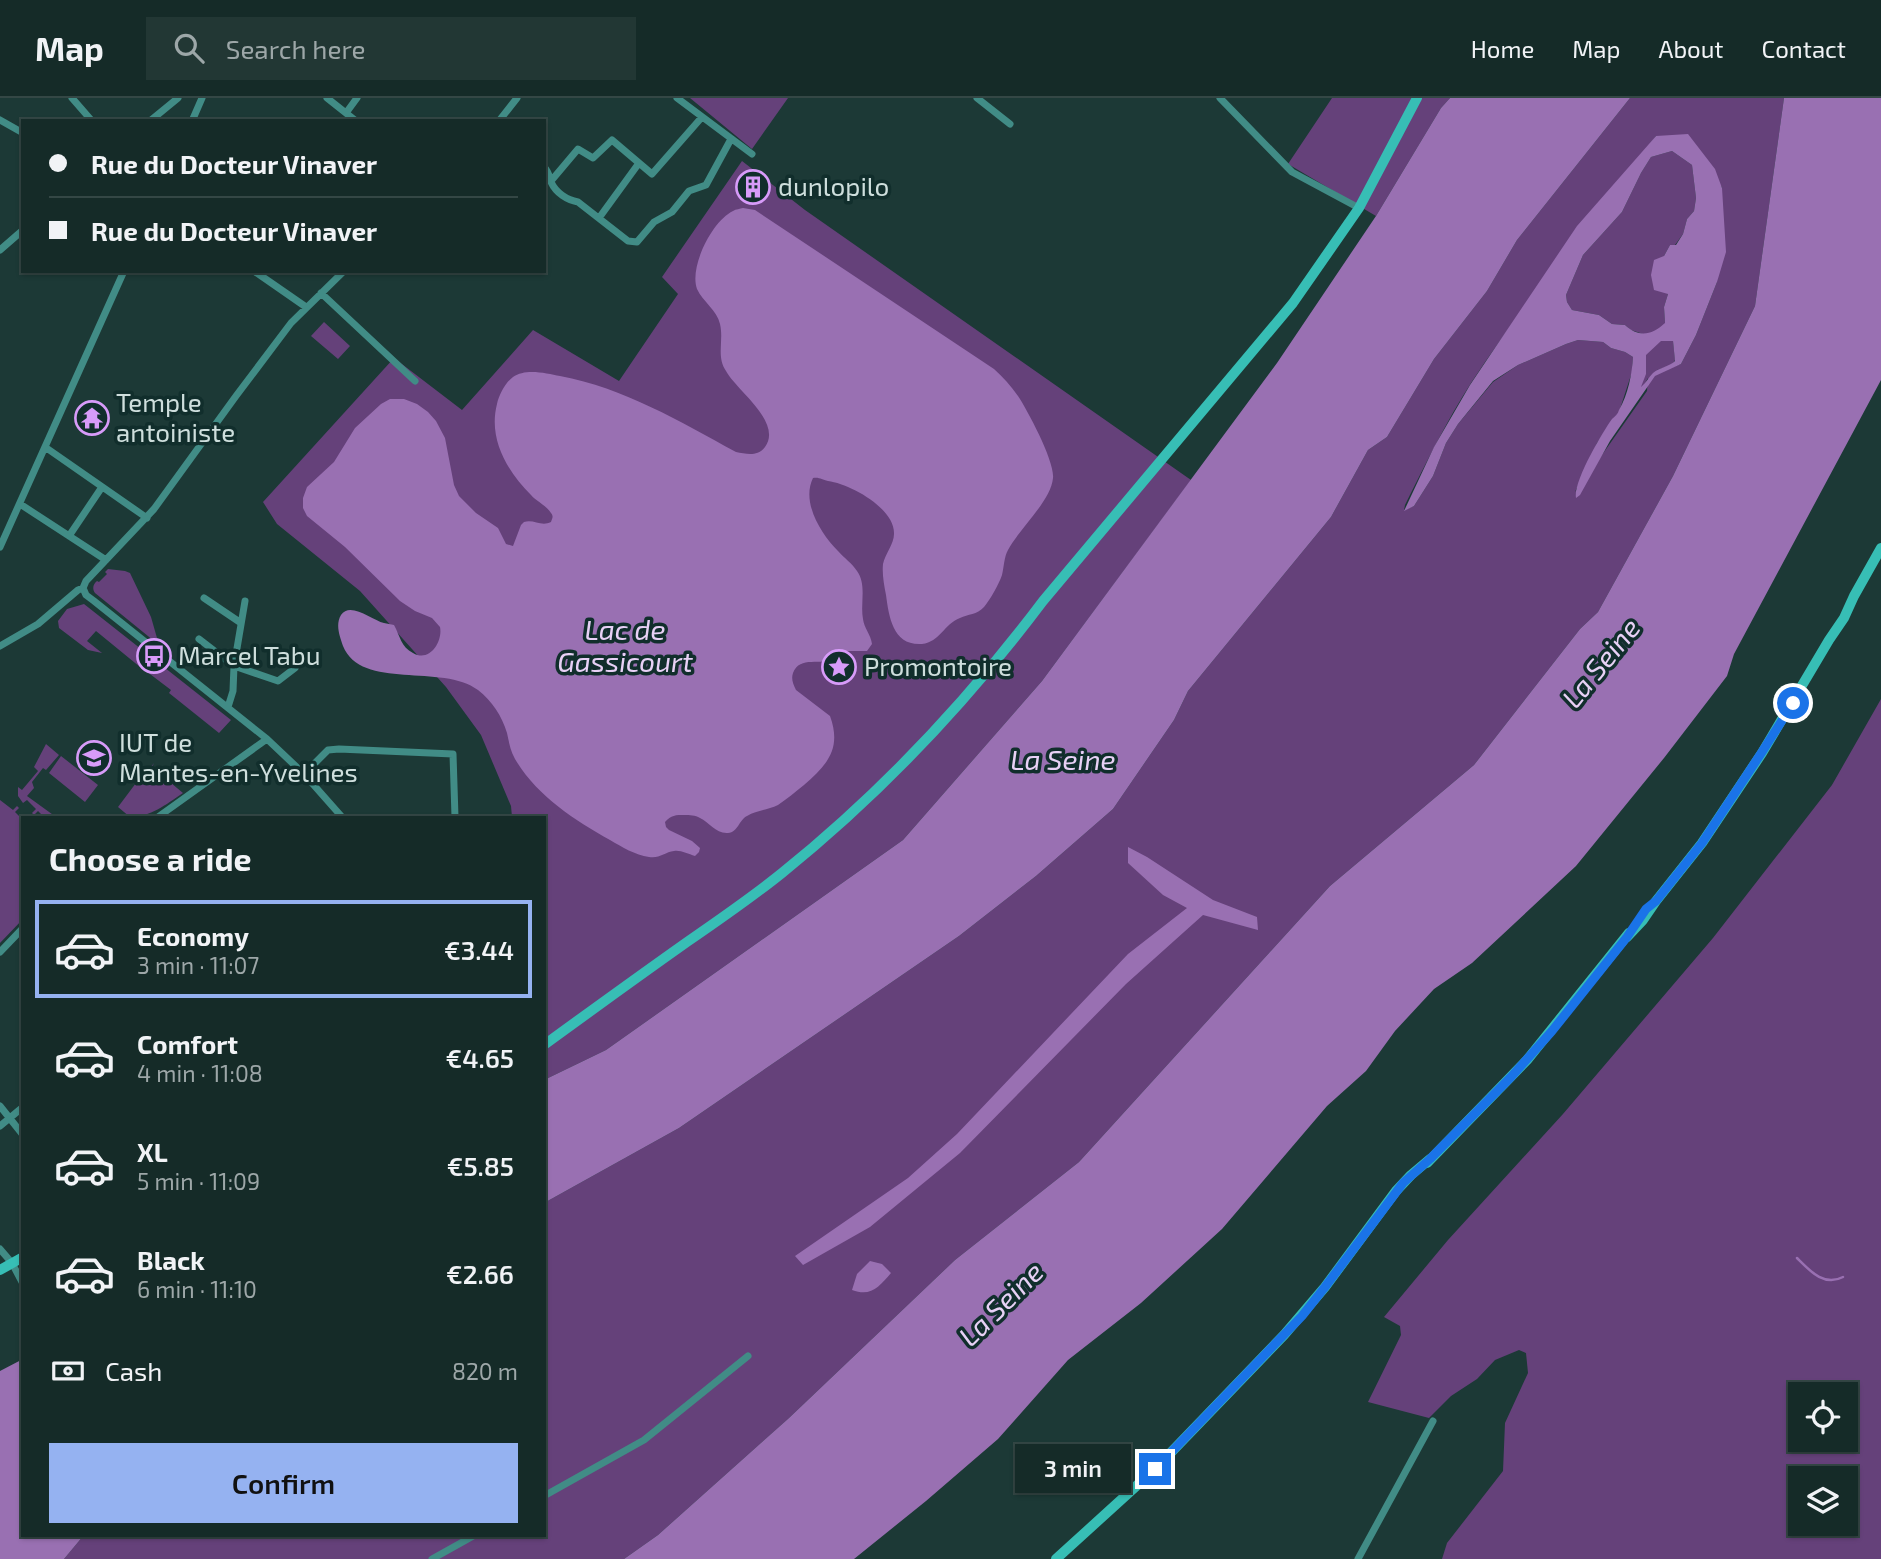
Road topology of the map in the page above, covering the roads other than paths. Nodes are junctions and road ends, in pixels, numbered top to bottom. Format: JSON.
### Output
{"nodes":[{"id":1,"x":72,"y":98,"type":"edge"},
{"id":2,"x":178,"y":98,"type":"edge"},
{"id":3,"x":202,"y":98,"type":"edge"},
{"id":4,"x":327,"y":98,"type":"edge"},
{"id":5,"x":357,"y":98,"type":"edge"},
{"id":6,"x":677,"y":98,"type":"edge"},
{"id":7,"x":977,"y":98,"type":"edge"},
{"id":8,"x":1220,"y":98,"type":"edge"},
{"id":9,"x":1417,"y":98,"type":"edge"},
{"id":10,"x":515,"y":99,"type":"edge"},
{"id":11,"x":346,"y":113,"type":"junction"},
{"id":12,"x":702,"y":117,"type":"junction"},
{"id":13,"x":90,"y":119,"type":"edge"},
{"id":14,"x":152,"y":119,"type":"edge"},
{"id":15,"x":193,"y":119,"type":"edge"},
{"id":16,"x":354,"y":119,"type":"edge"},
{"id":17,"x":500,"y":119,"type":"edge"},
{"id":18,"x":0,"y":120,"type":"edge"},
{"id":19,"x":1010,"y":124,"type":"dead end"},
{"id":20,"x":21,"y":132,"type":"edge"},
{"id":21,"x":731,"y":139,"type":"junction"},
{"id":22,"x":752,"y":154,"type":"dead end"},
{"id":23,"x":639,"y":163,"type":"junction"},
{"id":24,"x":546,"y":168,"type":"edge"},
{"id":25,"x":551,"y":181,"type":"junction"},
{"id":26,"x":1359,"y":208,"type":"junction"},
{"id":27,"x":599,"y":218,"type":"junction"},
{"id":28,"x":21,"y":232,"type":"edge"},
{"id":29,"x":0,"y":250,"type":"edge"},
{"id":30,"x":123,"y":273,"type":"edge"},
{"id":31,"x":257,"y":273,"type":"edge"},
{"id":32,"x":342,"y":273,"type":"edge"},
{"id":33,"x":321,"y":293,"type":"junction"},
{"id":34,"x":306,"y":307,"type":"junction"},
{"id":35,"x":415,"y":381,"type":"dead end"},
{"id":36,"x":45,"y":447,"type":"junction"},
{"id":37,"x":102,"y":487,"type":"junction"},
{"id":38,"x":20,"y":504,"type":"junction"},
{"id":39,"x":147,"y":518,"type":"junction"},
{"id":40,"x":69,"y":536,"type":"junction"},
{"id":41,"x":0,"y":547,"type":"edge"},
{"id":42,"x":1881,"y":548,"type":"edge"},
{"id":43,"x":106,"y":560,"type":"junction"},
{"id":44,"x":83,"y":588,"type":"junction"},
{"id":45,"x":204,"y":598,"type":"dead end"},
{"id":46,"x":245,"y":601,"type":"dead end"},
{"id":47,"x":241,"y":623,"type":"junction"},
{"id":48,"x":199,"y":639,"type":"dead end"},
{"id":49,"x":0,"y":646,"type":"edge"},
{"id":50,"x":233,"y":666,"type":"junction"},
{"id":51,"x":295,"y":668,"type":"dead end"},
{"id":52,"x":228,"y":707,"type":"junction"},
{"id":53,"x":267,"y":739,"type":"junction"},
{"id":54,"x":304,"y":774,"type":"junction"},
{"id":55,"x":159,"y":816,"type":"edge"},
{"id":56,"x":341,"y":816,"type":"edge"},
{"id":57,"x":455,"y":816,"type":"edge"},
{"id":58,"x":21,"y":930,"type":"edge"},
{"id":59,"x":0,"y":952,"type":"edge"},
{"id":60,"x":546,"y":1044,"type":"edge"},
{"id":61,"x":0,"y":1106,"type":"edge"},
{"id":62,"x":21,"y":1109,"type":"edge"},
{"id":63,"x":10,"y":1118,"type":"junction"},
{"id":64,"x":0,"y":1126,"type":"edge"},
{"id":65,"x":21,"y":1132,"type":"edge"},
{"id":66,"x":0,"y":1249,"type":"edge"},
{"id":67,"x":21,"y":1259,"type":"edge"},
{"id":68,"x":12,"y":1264,"type":"junction"},
{"id":69,"x":0,"y":1270,"type":"edge"},
{"id":70,"x":21,"y":1280,"type":"edge"},
{"id":71,"x":748,"y":1356,"type":"dead end"},
{"id":72,"x":1433,"y":1421,"type":"dead end"},
{"id":73,"x":546,"y":1495,"type":"edge"},
{"id":74,"x":471,"y":1537,"type":"edge"},
{"id":75,"x":1065,"y":1549,"type":"junction"},
{"id":76,"x":432,"y":1559,"type":"edge"},
{"id":77,"x":1049,"y":1559,"type":"edge"},
{"id":78,"x":1056,"y":1559,"type":"edge"},
{"id":79,"x":1358,"y":1559,"type":"edge"}],
"edges":[{"from":1,"to":13,"type":"street"},
{"from":2,"to":14,"type":"street"},
{"from":3,"to":15,"type":"street"},
{"from":4,"to":11,"type":"street"},
{"from":5,"to":11,"type":"street"},
{"from":6,"to":12,"type":"street"},
{"from":7,"to":19,"type":"street"},
{"from":8,"to":26,"type":"street"},
{"from":9,"to":26,"type":"main road"},
{"from":10,"to":17,"type":"street"},
{"from":11,"to":16,"type":"street"},
{"from":12,"to":21,"type":"street"},
{"from":12,"to":23,"type":"street"},
{"from":18,"to":20,"type":"street"},
{"from":21,"to":22,"type":"street"},
{"from":21,"to":27,"type":"street"},
{"from":23,"to":25,"type":"street"},
{"from":23,"to":27,"type":"street"},
{"from":24,"to":25,"type":"street"},
{"from":25,"to":27,"type":"street"},
{"from":26,"to":60,"type":"main road"},
{"from":28,"to":29,"type":"street"},
{"from":30,"to":36,"type":"street"},
{"from":31,"to":34,"type":"street"},
{"from":32,"to":33,"type":"street"},
{"from":33,"to":34,"type":"street"},
{"from":33,"to":35,"type":"street"},
{"from":34,"to":39,"type":"street"},
{"from":36,"to":37,"type":"street"},
{"from":36,"to":38,"type":"street"},
{"from":37,"to":39,"type":"street"},
{"from":37,"to":40,"type":"street"},
{"from":38,"to":40,"type":"street"},
{"from":38,"to":41,"type":"street"},
{"from":39,"to":43,"type":"street"},
{"from":40,"to":43,"type":"street"},
{"from":42,"to":75,"type":"main road"},
{"from":43,"to":44,"type":"street"},
{"from":44,"to":49,"type":"street"},
{"from":44,"to":52,"type":"street"},
{"from":45,"to":47,"type":"street"},
{"from":46,"to":47,"type":"street"},
{"from":47,"to":50,"type":"street"},
{"from":48,"to":50,"type":"street"},
{"from":50,"to":51,"type":"street"},
{"from":50,"to":52,"type":"street"},
{"from":52,"to":53,"type":"street"},
{"from":53,"to":54,"type":"street"},
{"from":53,"to":55,"type":"street"},
{"from":54,"to":56,"type":"street"},
{"from":54,"to":57,"type":"street"},
{"from":58,"to":59,"type":"street"},
{"from":61,"to":63,"type":"street"},
{"from":62,"to":63,"type":"street"},
{"from":63,"to":64,"type":"street"},
{"from":63,"to":65,"type":"street"},
{"from":66,"to":68,"type":"street"},
{"from":67,"to":68,"type":"main road"},
{"from":68,"to":69,"type":"main road"},
{"from":68,"to":70,"type":"street"},
{"from":71,"to":73,"type":"street"},
{"from":72,"to":79,"type":"street"},
{"from":74,"to":76,"type":"street"},
{"from":75,"to":77,"type":"main road"},
{"from":75,"to":78,"type":"main road"}]}
